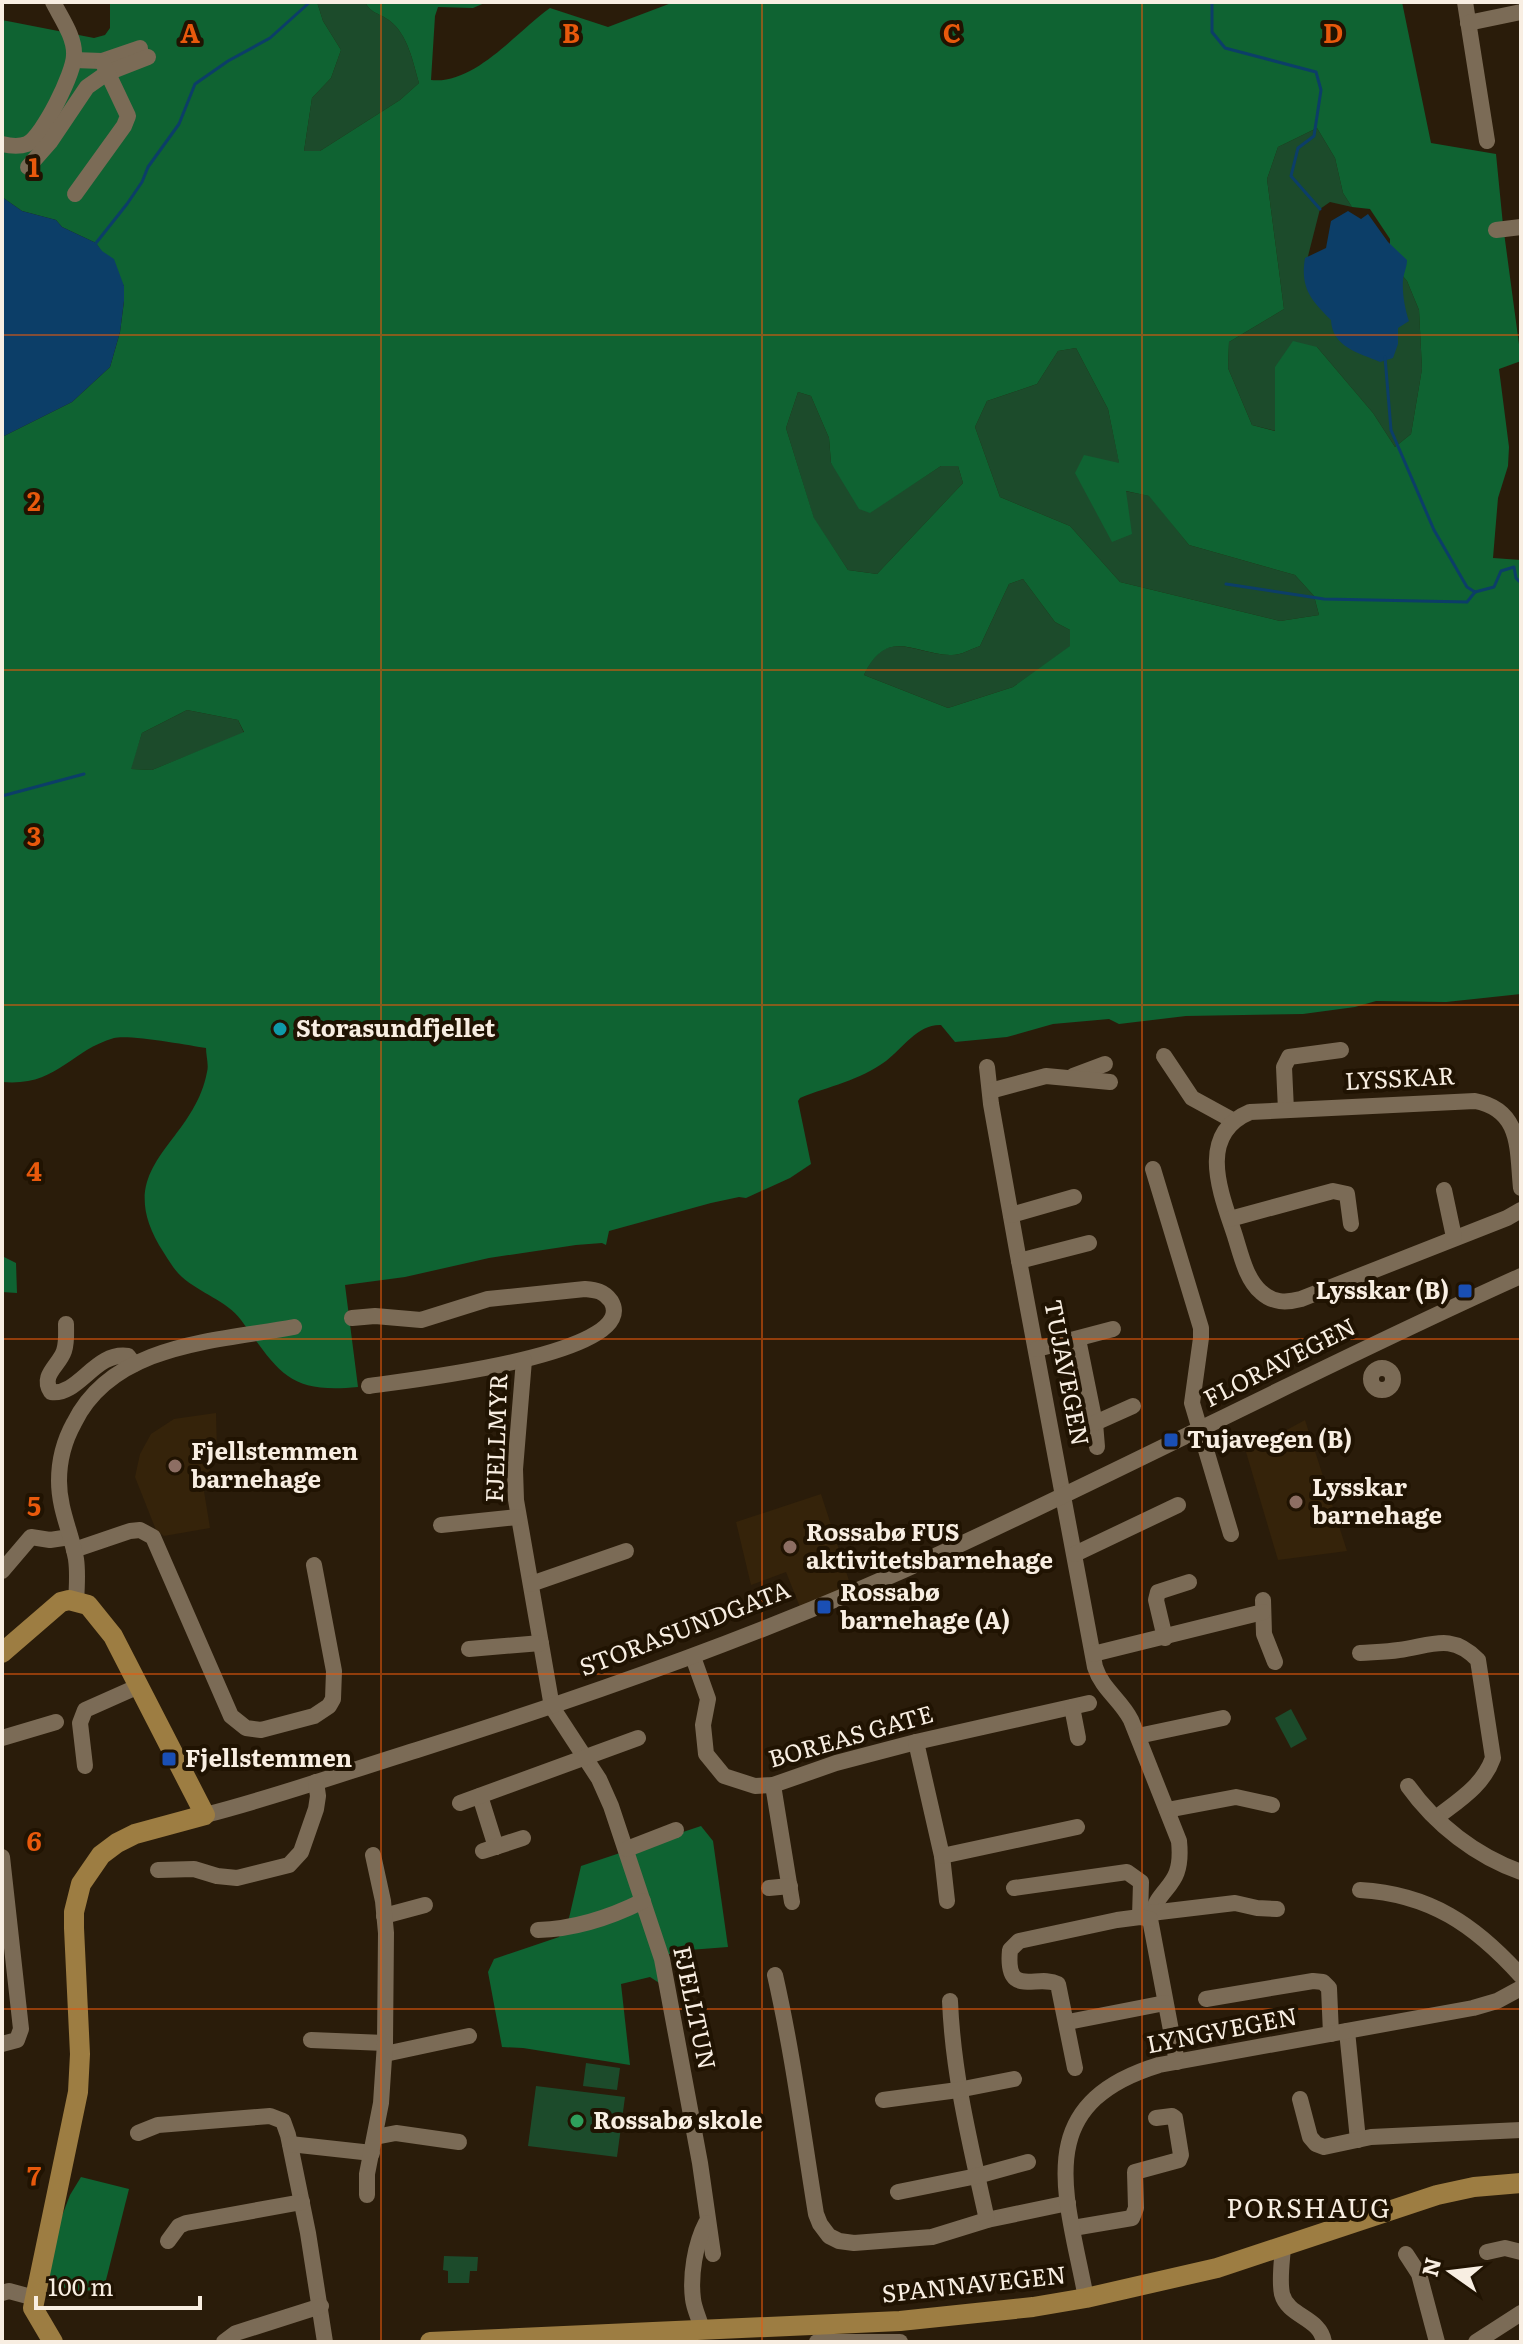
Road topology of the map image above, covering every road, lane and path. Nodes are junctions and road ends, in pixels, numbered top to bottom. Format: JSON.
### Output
{"nodes":[{"id":1,"x":53,"y":2,"type":"edge"},
{"id":2,"x":1465,"y":2,"type":"edge"},
{"id":3,"x":1521,"y":12,"type":"edge"},
{"id":4,"x":1468,"y":23,"type":"junction"},
{"id":5,"x":144,"y":52,"type":"dead end"},
{"id":6,"x":74,"y":60,"type":"junction"},
{"id":7,"x":104,"y":67,"type":"junction"},
{"id":8,"x":1487,"y":141,"type":"dead end"},
{"id":9,"x":2,"y":144,"type":"edge"},
{"id":10,"x":28,"y":167,"type":"dead end"},
{"id":11,"x":75,"y":194,"type":"dead end"},
{"id":12,"x":1521,"y":227,"type":"edge"},
{"id":13,"x":1496,"y":230,"type":"dead end"},
{"id":14,"x":1341,"y":1050,"type":"dead end"},
{"id":15,"x":1164,"y":1056,"type":"dead end"},
{"id":16,"x":1105,"y":1064,"type":"dead end"},
{"id":17,"x":987,"y":1067,"type":"dead end"},
{"id":18,"x":1073,"y":1077,"type":"junction"},
{"id":19,"x":1110,"y":1082,"type":"dead end"},
{"id":20,"x":990,"y":1091,"type":"junction"},
{"id":21,"x":1286,"y":1110,"type":"junction"},
{"id":22,"x":1515,"y":1117,"type":"edge"},
{"id":23,"x":1234,"y":1121,"type":"junction"},
{"id":24,"x":1153,"y":1169,"type":"dead end"},
{"id":25,"x":1521,"y":1188,"type":"edge"},
{"id":26,"x":1444,"y":1190,"type":"dead end"},
{"id":27,"x":1074,"y":1197,"type":"dead end"},
{"id":28,"x":1521,"y":1210,"type":"edge"},
{"id":29,"x":1011,"y":1215,"type":"junction"},
{"id":30,"x":1230,"y":1219,"type":"junction"},
{"id":31,"x":1351,"y":1224,"type":"dead end"},
{"id":32,"x":1454,"y":1237,"type":"junction"},
{"id":33,"x":1089,"y":1243,"type":"dead end"},
{"id":34,"x":1019,"y":1261,"type":"junction"},
{"id":35,"x":1521,"y":1276,"type":"edge"},
{"id":36,"x":352,"y":1318,"type":"dead end"},
{"id":37,"x":66,"y":1324,"type":"dead end"},
{"id":38,"x":294,"y":1327,"type":"dead end"},
{"id":39,"x":1113,"y":1329,"type":"dead end"},
{"id":40,"x":1078,"y":1339,"type":"junction"},
{"id":41,"x":1037,"y":1349,"type":"junction"},
{"id":42,"x":524,"y":1360,"type":"junction"},
{"id":43,"x":134,"y":1364,"type":"junction"},
{"id":44,"x":369,"y":1386,"type":"dead end"},
{"id":45,"x":1133,"y":1406,"type":"dead end"},
{"id":46,"x":1095,"y":1423,"type":"junction"},
{"id":47,"x":1198,"y":1431,"type":"junction"},
{"id":48,"x":1097,"y":1447,"type":"dead end"},
{"id":49,"x":1063,"y":1496,"type":"junction"},
{"id":50,"x":1178,"y":1505,"type":"dead end"},
{"id":51,"x":518,"y":1517,"type":"junction"},
{"id":52,"x":441,"y":1525,"type":"dead end"},
{"id":53,"x":1231,"y":1534,"type":"dead end"},
{"id":54,"x":72,"y":1544,"type":"junction"},
{"id":55,"x":626,"y":1551,"type":"dead end"},
{"id":56,"x":1075,"y":1554,"type":"junction"},
{"id":57,"x":314,"y":1565,"type":"dead end"},
{"id":58,"x":2,"y":1571,"type":"edge"},
{"id":59,"x":1189,"y":1582,"type":"dead end"},
{"id":60,"x":531,"y":1584,"type":"junction"},
{"id":61,"x":76,"y":1601,"type":"junction"},
{"id":62,"x":1165,"y":1638,"type":"junction"},
{"id":63,"x":541,"y":1643,"type":"junction"},
{"id":64,"x":469,"y":1649,"type":"dead end"},
{"id":65,"x":2,"y":1653,"type":"edge"},
{"id":66,"x":1360,"y":1653,"type":"dead end"},
{"id":67,"x":1093,"y":1654,"type":"junction"},
{"id":68,"x":693,"y":1657,"type":"junction"},
{"id":69,"x":1275,"y":1662,"type":"dead end"},
{"id":70,"x":139,"y":1686,"type":"junction"},
{"id":71,"x":1089,"y":1703,"type":"dead end"},
{"id":72,"x":552,"y":1707,"type":"junction"},
{"id":73,"x":1072,"y":1707,"type":"junction"},
{"id":74,"x":1223,"y":1718,"type":"dead end"},
{"id":75,"x":56,"y":1722,"type":"dead end"},
{"id":76,"x":1138,"y":1736,"type":"junction"},
{"id":77,"x":2,"y":1738,"type":"edge"},
{"id":78,"x":638,"y":1738,"type":"dead end"},
{"id":79,"x":1078,"y":1738,"type":"dead end"},
{"id":80,"x":916,"y":1742,"type":"junction"},
{"id":81,"x":586,"y":1758,"type":"junction"},
{"id":82,"x":85,"y":1766,"type":"dead end"},
{"id":83,"x":316,"y":1782,"type":"junction"},
{"id":84,"x":773,"y":1785,"type":"junction"},
{"id":85,"x":1408,"y":1786,"type":"dead end"},
{"id":86,"x":480,"y":1796,"type":"junction"},
{"id":87,"x":460,"y":1803,"type":"dead end"},
{"id":88,"x":1272,"y":1805,"type":"dead end"},
{"id":89,"x":1167,"y":1810,"type":"junction"},
{"id":90,"x":205,"y":1815,"type":"junction"},
{"id":91,"x":1436,"y":1818,"type":"junction"},
{"id":92,"x":1077,"y":1827,"type":"dead end"},
{"id":93,"x":676,"y":1830,"type":"dead end"},
{"id":94,"x":523,"y":1838,"type":"dead end"},
{"id":95,"x":627,"y":1849,"type":"junction"},
{"id":96,"x":373,"y":1855,"type":"dead end"},
{"id":97,"x":942,"y":1856,"type":"junction"},
{"id":98,"x":2,"y":1857,"type":"edge"},
{"id":99,"x":158,"y":1870,"type":"dead end"},
{"id":100,"x":1521,"y":1872,"type":"edge"},
{"id":101,"x":769,"y":1888,"type":"dead end"},
{"id":102,"x":1014,"y":1888,"type":"dead end"},
{"id":103,"x":1360,"y":1890,"type":"dead end"},
{"id":104,"x":643,"y":1901,"type":"junction"},
{"id":105,"x":947,"y":1901,"type":"dead end"},
{"id":106,"x":425,"y":1905,"type":"dead end"},
{"id":107,"x":1277,"y":1909,"type":"dead end"},
{"id":108,"x":384,"y":1916,"type":"junction"},
{"id":109,"x":1147,"y":1916,"type":"junction"},
{"id":110,"x":538,"y":1930,"type":"dead end"},
{"id":111,"x":775,"y":1975,"type":"dead end"},
{"id":112,"x":1521,"y":1976,"type":"edge"},
{"id":113,"x":1521,"y":1988,"type":"edge"},
{"id":114,"x":1206,"y":1999,"type":"dead end"},
{"id":115,"x":950,"y":2001,"type":"dead end"},
{"id":116,"x":1165,"y":2003,"type":"junction"},
{"id":117,"x":1068,"y":2022,"type":"junction"},
{"id":118,"x":1339,"y":2032,"type":"junction"},
{"id":119,"x":469,"y":2036,"type":"dead end"},
{"id":120,"x":311,"y":2040,"type":"dead end"},
{"id":121,"x":2,"y":2044,"type":"edge"},
{"id":122,"x":385,"y":2048,"type":"junction"},
{"id":123,"x":1177,"y":2062,"type":"junction"},
{"id":124,"x":1075,"y":2068,"type":"dead end"},
{"id":125,"x":1014,"y":2079,"type":"dead end"},
{"id":126,"x":958,"y":2090,"type":"junction"},
{"id":127,"x":1300,"y":2099,"type":"dead end"},
{"id":128,"x":883,"y":2100,"type":"dead end"},
{"id":129,"x":1156,"y":2118,"type":"dead end"},
{"id":130,"x":1521,"y":2130,"type":"edge"},
{"id":131,"x":138,"y":2133,"type":"dead end"},
{"id":132,"x":1358,"y":2140,"type":"junction"},
{"id":133,"x":459,"y":2142,"type":"dead end"},
{"id":134,"x":290,"y":2144,"type":"junction"},
{"id":135,"x":374,"y":2145,"type":"junction"},
{"id":136,"x":1028,"y":2162,"type":"dead end"},
{"id":137,"x":977,"y":2176,"type":"junction"},
{"id":138,"x":1517,"y":2184,"type":"edge"},
{"id":139,"x":898,"y":2192,"type":"dead end"},
{"id":140,"x":367,"y":2195,"type":"dead end"},
{"id":141,"x":302,"y":2202,"type":"junction"},
{"id":142,"x":1068,"y":2203,"type":"junction"},
{"id":143,"x":987,"y":2220,"type":"junction"},
{"id":144,"x":707,"y":2222,"type":"junction"},
{"id":145,"x":1073,"y":2228,"type":"junction"},
{"id":146,"x":168,"y":2241,"type":"dead end"},
{"id":147,"x":1283,"y":2247,"type":"junction"},
{"id":148,"x":1487,"y":2252,"type":"dead end"},
{"id":149,"x":1521,"y":2252,"type":"edge"},
{"id":150,"x":713,"y":2254,"type":"dead end"},
{"id":151,"x":1406,"y":2254,"type":"dead end"},
{"id":152,"x":2,"y":2294,"type":"edge"},
{"id":153,"x":1086,"y":2298,"type":"junction"},
{"id":154,"x":34,"y":2303,"type":"junction"},
{"id":155,"x":321,"y":2306,"type":"junction"},
{"id":156,"x":1521,"y":2314,"type":"edge"},
{"id":157,"x":691,"y":2334,"type":"edge"},
{"id":158,"x":53,"y":2342,"type":"edge"},
{"id":159,"x":66,"y":2342,"type":"edge"},
{"id":160,"x":224,"y":2342,"type":"edge"},
{"id":161,"x":325,"y":2342,"type":"edge"},
{"id":162,"x":430,"y":2342,"type":"edge"},
{"id":163,"x":817,"y":2342,"type":"edge"},
{"id":164,"x":900,"y":2342,"type":"edge"},
{"id":165,"x":1324,"y":2342,"type":"edge"},
{"id":166,"x":1437,"y":2342,"type":"edge"},
{"id":167,"x":1476,"y":2342,"type":"edge"}],
"edges":[{"from":1,"to":6,"type":"street"},
{"from":2,"to":4,"type":"street"},
{"from":3,"to":4,"type":"street"},
{"from":4,"to":8,"type":"street"},
{"from":5,"to":7,"type":"street"},
{"from":6,"to":7,"type":"street"},
{"from":6,"to":9,"type":"street"},
{"from":7,"to":10,"type":"street"},
{"from":7,"to":11,"type":"street"},
{"from":12,"to":13,"type":"street"},
{"from":14,"to":21,"type":"street","name":"LYSSKAR"},
{"from":15,"to":23,"type":"street"},
{"from":16,"to":18,"type":"street"},
{"from":17,"to":20,"type":"street","name":"TUJAVEGEN"},
{"from":18,"to":19,"type":"street"},
{"from":18,"to":20,"type":"street"},
{"from":20,"to":29,"type":"street","name":"TUJAVEGEN"},
{"from":21,"to":22,"type":"street","name":"LYSSKAR"},
{"from":21,"to":23,"type":"street","name":"LYSSKAR"},
{"from":22,"to":25,"type":"street","name":"LYSSKAR"},
{"from":23,"to":30,"type":"street"},
{"from":24,"to":47,"type":"street"},
{"from":26,"to":32,"type":"street"},
{"from":27,"to":29,"type":"street"},
{"from":28,"to":32,"type":"street"},
{"from":29,"to":34,"type":"street","name":"TUJAVEGEN"},
{"from":30,"to":31,"type":"street"},
{"from":30,"to":32,"type":"street"},
{"from":33,"to":34,"type":"street"},
{"from":34,"to":41,"type":"street","name":"TUJAVEGEN"},
{"from":35,"to":47,"type":"street","name":"FLORAVEGEN"},
{"from":36,"to":42,"type":"street"},
{"from":37,"to":43,"type":"street"},
{"from":38,"to":43,"type":"street"},
{"from":39,"to":40,"type":"street"},
{"from":40,"to":41,"type":"street"},
{"from":40,"to":46,"type":"street"},
{"from":41,"to":49,"type":"street","name":"TUJAVEGEN"},
{"from":42,"to":44,"type":"street"},
{"from":42,"to":51,"type":"street","name":"FJELLMYR"},
{"from":43,"to":54,"type":"street"},
{"from":45,"to":46,"type":"street"},
{"from":46,"to":48,"type":"street"},
{"from":47,"to":49,"type":"street","name":"FLORAVEGEN"},
{"from":47,"to":53,"type":"street"},
{"from":49,"to":56,"type":"street","name":"TUJAVEGEN"},
{"from":49,"to":68,"type":"street","name":"STORASUNDGATA"},
{"from":50,"to":56,"type":"street"},
{"from":51,"to":52,"type":"street","name":"FJELLMYR"},
{"from":51,"to":60,"type":"street","name":"FJELLMYR"},
{"from":54,"to":57,"type":"street"},
{"from":54,"to":58,"type":"street"},
{"from":54,"to":61,"type":"street"},
{"from":55,"to":60,"type":"street"},
{"from":56,"to":67,"type":"street","name":"TUJAVEGEN"},
{"from":59,"to":62,"type":"street"},
{"from":60,"to":63,"type":"street","name":"FJELLMYR"},
{"from":61,"to":65,"type":"main road"},
{"from":61,"to":70,"type":"main road"},
{"from":62,"to":67,"type":"street"},
{"from":62,"to":69,"type":"street"},
{"from":63,"to":64,"type":"street"},
{"from":63,"to":72,"type":"street","name":"FJELLMYR"},
{"from":66,"to":91,"type":"street"},
{"from":67,"to":76,"type":"street","name":"TUJAVEGEN"},
{"from":68,"to":72,"type":"street","name":"STORASUNDGATA"},
{"from":68,"to":84,"type":"street","name":"BOREAS GATE"},
{"from":70,"to":82,"type":"street"},
{"from":70,"to":90,"type":"main road"},
{"from":71,"to":73,"type":"street","name":"BOREAS GATE"},
{"from":72,"to":81,"type":"street","name":"FJELLTUN"},
{"from":72,"to":83,"type":"street","name":"STORASUNDGATA"},
{"from":73,"to":79,"type":"street"},
{"from":73,"to":80,"type":"street","name":"BOREAS GATE"},
{"from":74,"to":76,"type":"street"},
{"from":75,"to":77,"type":"street"},
{"from":76,"to":89,"type":"street","name":"TUJAVEGEN"},
{"from":78,"to":81,"type":"street"},
{"from":80,"to":84,"type":"street","name":"BOREAS GATE"},
{"from":80,"to":97,"type":"street"},
{"from":81,"to":86,"type":"street"},
{"from":81,"to":95,"type":"street","name":"FJELLTUN"},
{"from":83,"to":90,"type":"street","name":"STORASUNDGATA"},
{"from":83,"to":99,"type":"street"},
{"from":84,"to":101,"type":"street"},
{"from":85,"to":91,"type":"street"},
{"from":86,"to":87,"type":"street"},
{"from":86,"to":94,"type":"street"},
{"from":88,"to":89,"type":"street"},
{"from":89,"to":109,"type":"street","name":"TUJAVEGEN"},
{"from":90,"to":154,"type":"main road","name":"STORASUNDGATA"},
{"from":91,"to":100,"type":"street"},
{"from":92,"to":97,"type":"street"},
{"from":93,"to":95,"type":"street"},
{"from":95,"to":104,"type":"street","name":"FJELLTUN"},
{"from":96,"to":108,"type":"street"},
{"from":97,"to":105,"type":"street"},
{"from":98,"to":121,"type":"street"},
{"from":102,"to":109,"type":"street"},
{"from":103,"to":112,"type":"street"},
{"from":104,"to":110,"type":"street"},
{"from":104,"to":144,"type":"street","name":"FJELLTUN"},
{"from":106,"to":108,"type":"street"},
{"from":107,"to":109,"type":"street"},
{"from":108,"to":122,"type":"street"},
{"from":109,"to":116,"type":"street"},
{"from":109,"to":117,"type":"street"},
{"from":111,"to":143,"type":"street"},
{"from":113,"to":118,"type":"street","name":"LYNGVEGEN"},
{"from":114,"to":118,"type":"street"},
{"from":115,"to":126,"type":"street"},
{"from":116,"to":117,"type":"street"},
{"from":116,"to":123,"type":"street"},
{"from":117,"to":124,"type":"street"},
{"from":118,"to":123,"type":"street","name":"LYNGVEGEN"},
{"from":118,"to":132,"type":"street"},
{"from":119,"to":122,"type":"street"},
{"from":120,"to":122,"type":"street"},
{"from":122,"to":135,"type":"street"},
{"from":123,"to":142,"type":"street","name":"LYNGVEGEN"},
{"from":125,"to":126,"type":"street"},
{"from":126,"to":128,"type":"street"},
{"from":126,"to":137,"type":"street"},
{"from":127,"to":132,"type":"street"},
{"from":129,"to":145,"type":"street"},
{"from":130,"to":132,"type":"street"},
{"from":131,"to":134,"type":"street"},
{"from":133,"to":135,"type":"street"},
{"from":134,"to":135,"type":"street"},
{"from":134,"to":141,"type":"street"},
{"from":135,"to":140,"type":"street"},
{"from":136,"to":137,"type":"street"},
{"from":137,"to":139,"type":"street"},
{"from":137,"to":143,"type":"street"},
{"from":138,"to":147,"type":"main road","name":"SPANNAVEGEN"},
{"from":141,"to":146,"type":"street"},
{"from":141,"to":155,"type":"street"},
{"from":142,"to":143,"type":"street"},
{"from":142,"to":145,"type":"street","name":"LYNGVEGEN"},
{"from":144,"to":150,"type":"street","name":"FJELLTUN"},
{"from":144,"to":157,"type":"street","name":"FJELLTUN"},
{"from":145,"to":153,"type":"street","name":"LYNGVEGEN"},
{"from":147,"to":153,"type":"main road","name":"SPANNAVEGEN"},
{"from":147,"to":165,"type":"street"},
{"from":148,"to":149,"type":"street"},
{"from":151,"to":166,"type":"street"},
{"from":152,"to":154,"type":"street"},
{"from":153,"to":157,"type":"main road","name":"SPANNAVEGEN"},
{"from":154,"to":158,"type":"main road"},
{"from":154,"to":159,"type":"main road"},
{"from":155,"to":160,"type":"street"},
{"from":155,"to":161,"type":"street"},
{"from":156,"to":167,"type":"street"},
{"from":157,"to":162,"type":"main road","name":"SPANNAVEGEN"},
{"from":163,"to":164,"type":"street"}]}
